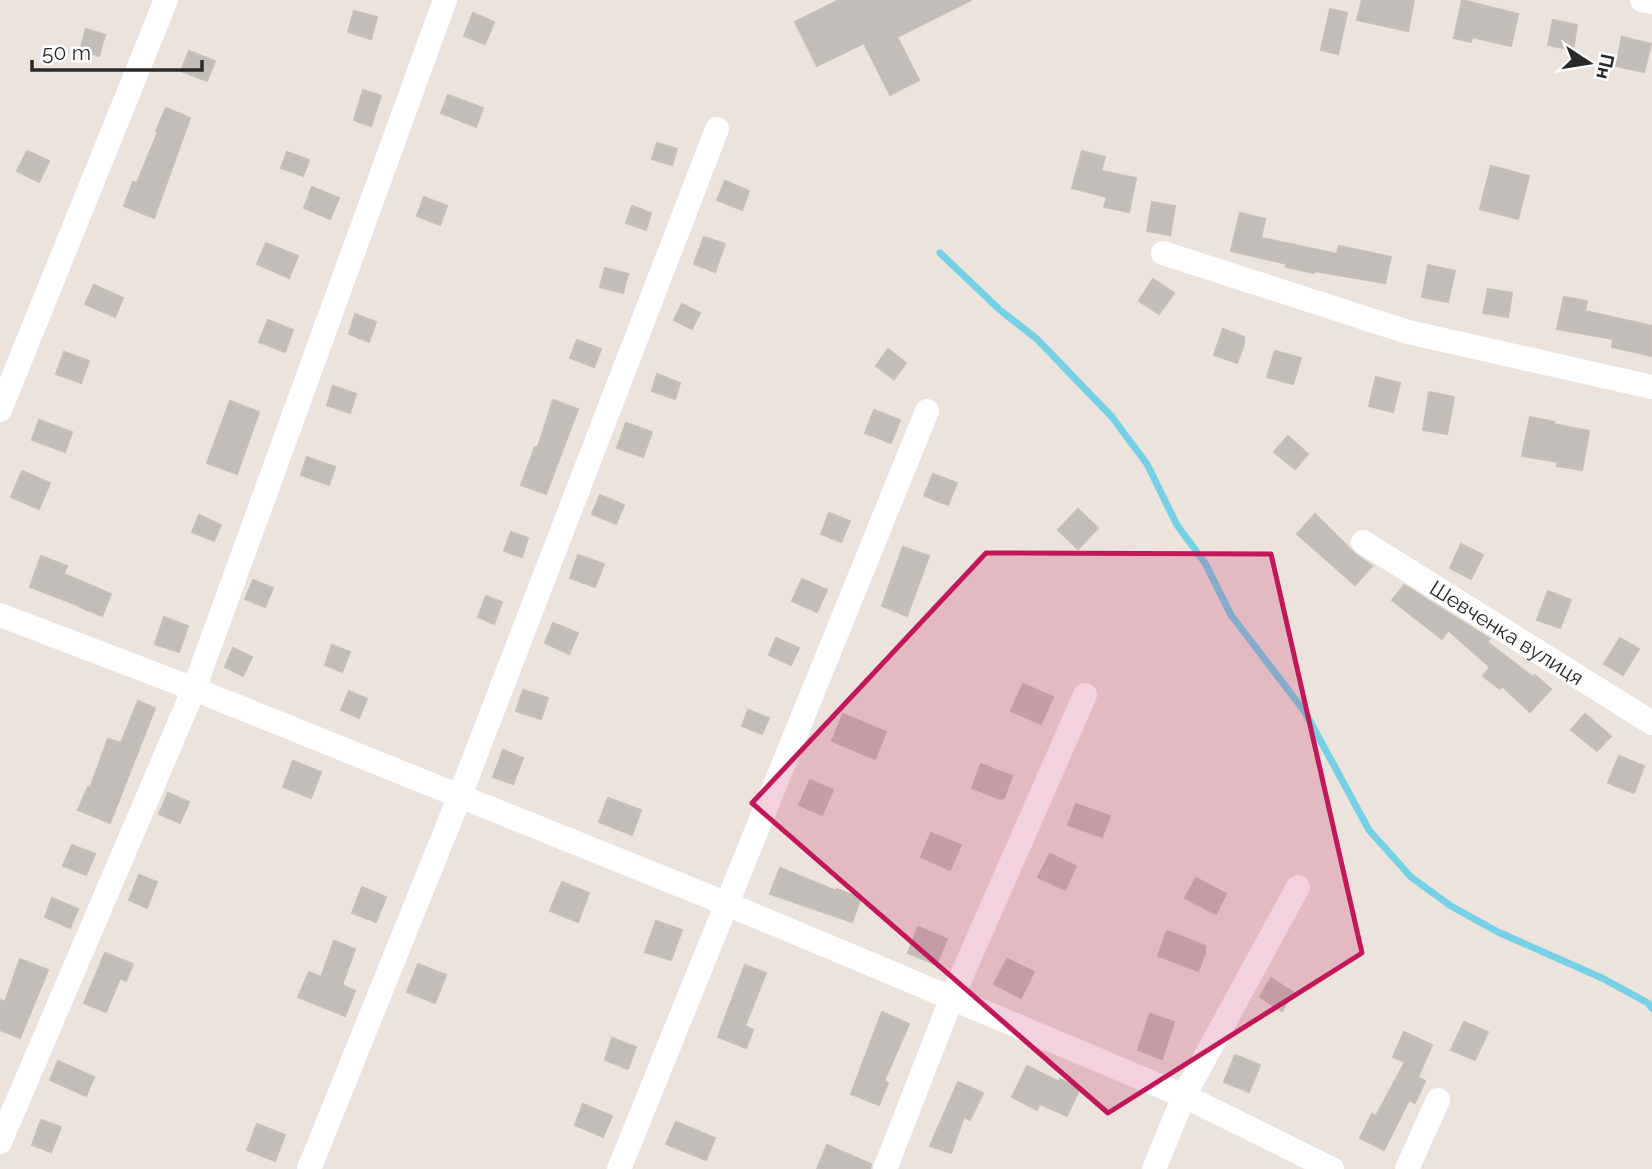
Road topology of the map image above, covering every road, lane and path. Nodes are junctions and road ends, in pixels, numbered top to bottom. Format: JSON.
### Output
{"nodes":[{"id":1,"x":166,"y":0,"type":"edge"},
{"id":2,"x":445,"y":0,"type":"edge"},
{"id":3,"x":1642,"y":0,"type":"edge"},
{"id":4,"x":1652,"y":2,"type":"edge"},
{"id":5,"x":717,"y":129,"type":"dead end"},
{"id":6,"x":1163,"y":253,"type":"dead end"},
{"id":7,"x":1652,"y":387,"type":"edge"},
{"id":8,"x":0,"y":410,"type":"edge"},
{"id":9,"x":927,"y":411,"type":"dead end"},
{"id":10,"x":1363,"y":542,"type":"dead end"},
{"id":11,"x":0,"y":615,"type":"edge"},
{"id":12,"x":194,"y":689,"type":"junction"},
{"id":13,"x":1085,"y":695,"type":"dead end"},
{"id":14,"x":1652,"y":723,"type":"edge"},
{"id":15,"x":459,"y":798,"type":"junction"},
{"id":16,"x":1298,"y":887,"type":"dead end"},
{"id":17,"x":725,"y":904,"type":"junction"},
{"id":18,"x":951,"y":1000,"type":"junction"},
{"id":19,"x":1184,"y":1096,"type":"junction"},
{"id":20,"x":1438,"y":1101,"type":"dead end"},
{"id":21,"x":0,"y":1142,"type":"edge"},
{"id":22,"x":309,"y":1169,"type":"edge"},
{"id":23,"x":619,"y":1169,"type":"edge"},
{"id":24,"x":885,"y":1169,"type":"edge"},
{"id":25,"x":1154,"y":1169,"type":"edge"},
{"id":26,"x":1332,"y":1169,"type":"edge"},
{"id":27,"x":1407,"y":1169,"type":"edge"}],
"edges":[{"from":1,"to":8,"type":"street"},
{"from":2,"to":12,"type":"street"},
{"from":3,"to":4,"type":"street"},
{"from":5,"to":15,"type":"street"},
{"from":6,"to":7,"type":"street"},
{"from":9,"to":17,"type":"street"},
{"from":10,"to":14,"type":"street","name":"Шевченка вулиця"},
{"from":11,"to":12,"type":"street"},
{"from":12,"to":15,"type":"street"},
{"from":12,"to":21,"type":"street"},
{"from":13,"to":18,"type":"street"},
{"from":15,"to":17,"type":"street"},
{"from":15,"to":22,"type":"street"},
{"from":16,"to":19,"type":"street"},
{"from":17,"to":18,"type":"street"},
{"from":17,"to":23,"type":"street"},
{"from":18,"to":19,"type":"street"},
{"from":18,"to":24,"type":"street"},
{"from":19,"to":25,"type":"street"},
{"from":19,"to":26,"type":"street"},
{"from":20,"to":27,"type":"street"}]}
